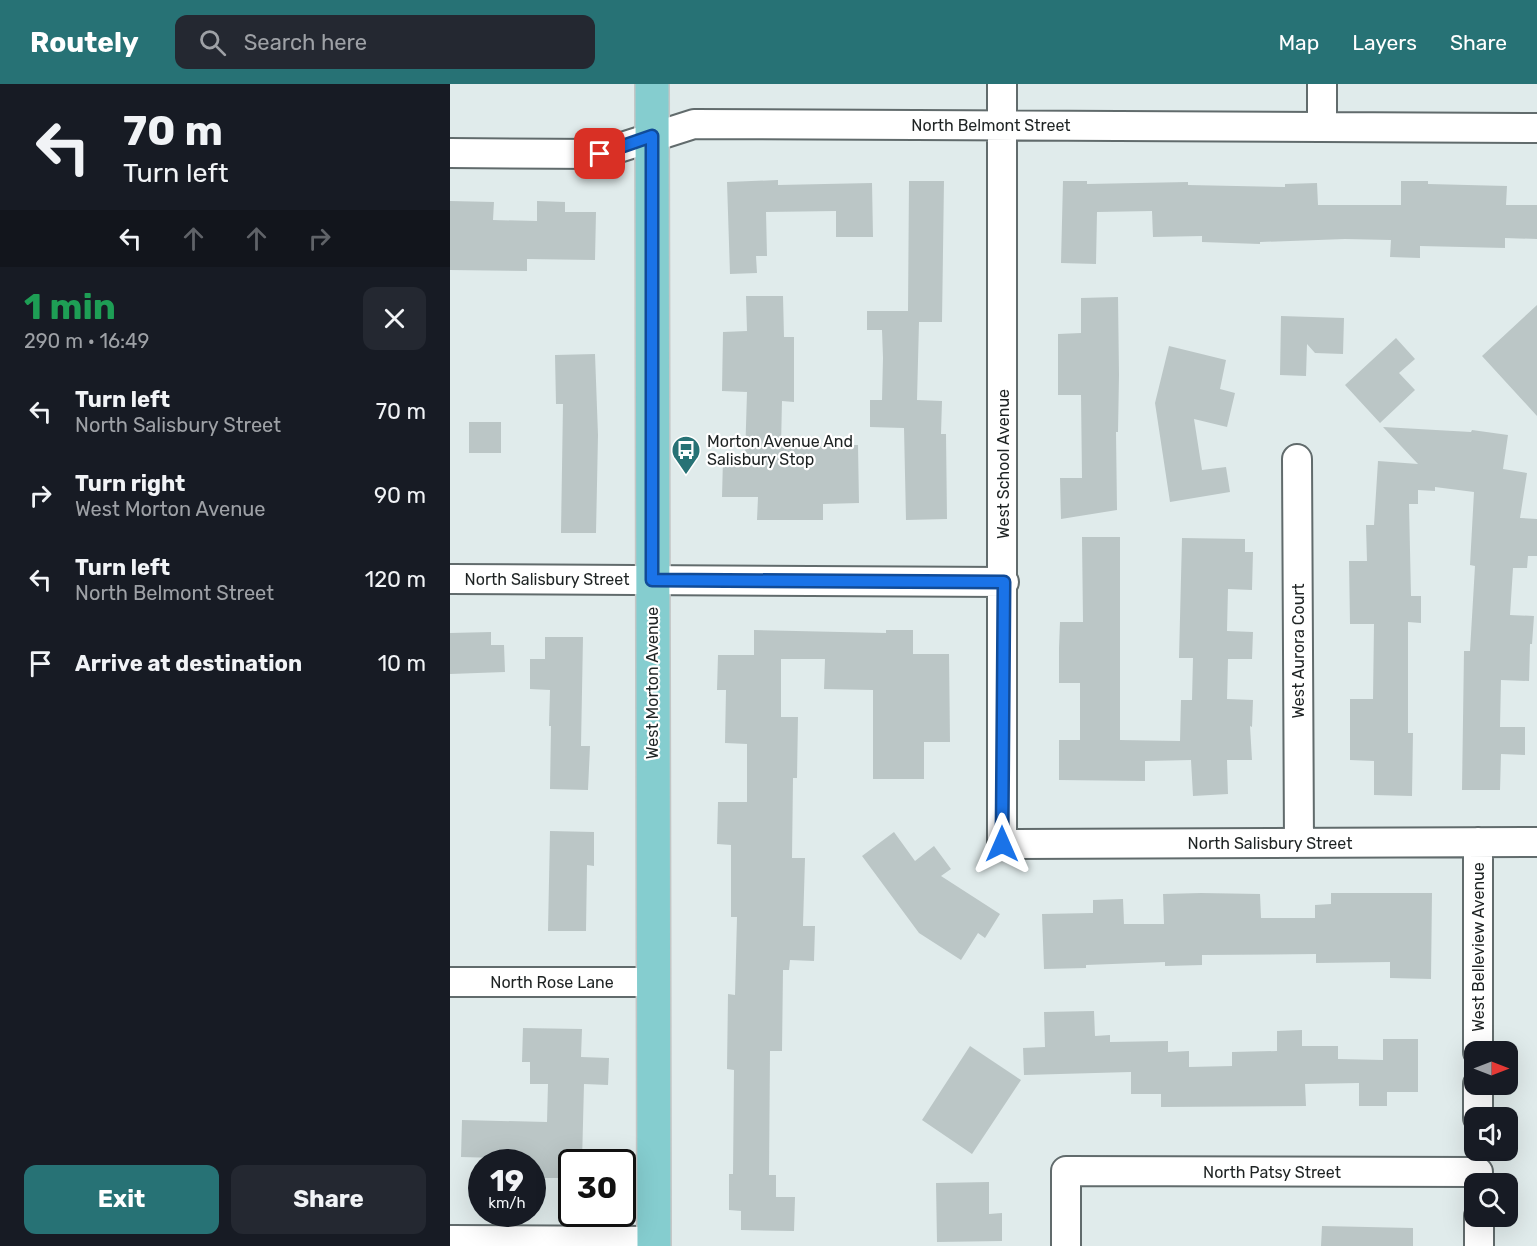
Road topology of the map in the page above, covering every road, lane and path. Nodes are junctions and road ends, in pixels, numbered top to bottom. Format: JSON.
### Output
{"nodes":[{"id":1,"x":652,"y":84,"type":"edge"},
{"id":2,"x":1002,"y":84,"type":"edge"},
{"id":3,"x":1322,"y":84,"type":"edge"},
{"id":4,"x":1002,"y":125,"type":"junction"},
{"id":5,"x":1322,"y":127,"type":"junction"},
{"id":6,"x":1537,"y":128,"type":"edge"},
{"id":7,"x":652,"y":136,"type":"junction"},
{"id":8,"x":450,"y":153,"type":"edge"},
{"id":9,"x":1297,"y":459,"type":"dead end"},
{"id":10,"x":450,"y":579,"type":"edge"},
{"id":11,"x":652,"y":580,"type":"junction"},
{"id":12,"x":1004,"y":582,"type":"junction"},
{"id":13,"x":1478,"y":842,"type":"junction"},
{"id":14,"x":1537,"y":842,"type":"edge"},
{"id":15,"x":1299,"y":843,"type":"junction"},
{"id":16,"x":1002,"y":844,"type":"joint"},
{"id":17,"x":450,"y":982,"type":"edge"},
{"id":18,"x":654,"y":982,"type":"junction"},
{"id":19,"x":1478,"y":1041,"type":"edge"},
{"id":20,"x":1478,"y":1169,"type":"edge"},
{"id":21,"x":1479,"y":1227,"type":"edge"},
{"id":22,"x":450,"y":1240,"type":"edge"},
{"id":23,"x":654,"y":1244,"type":"edge"},
{"id":24,"x":1066,"y":1246,"type":"edge"},
{"id":25,"x":1479,"y":1246,"type":"edge"}],
"edges":[{"from":1,"to":7,"type":"main road","name":"West Morton Avenue"},
{"from":2,"to":4,"type":"street","name":"West School Avenue"},
{"from":3,"to":5,"type":"street"},
{"from":4,"to":5,"type":"street","name":"North Belmont Street"},
{"from":4,"to":7,"type":"street","name":"North Belmont Street"},
{"from":4,"to":12,"type":"street","name":"West School Avenue"},
{"from":5,"to":6,"type":"street","name":"North Belmont Street"},
{"from":7,"to":8,"type":"street","name":"North Belmont Street"},
{"from":7,"to":11,"type":"main road","name":"West Morton Avenue"},
{"from":9,"to":15,"type":"street","name":"West Aurora Court"},
{"from":10,"to":11,"type":"street","name":"North Salisbury Street"},
{"from":11,"to":12,"type":"street","name":"North Salisbury Street"},
{"from":11,"to":18,"type":"main road","name":"West Morton Avenue"},
{"from":12,"to":16,"type":"street","name":"West School Avenue"},
{"from":13,"to":14,"type":"street","name":"North Salisbury Street"},
{"from":13,"to":15,"type":"street","name":"North Salisbury Street"},
{"from":13,"to":19,"type":"street","name":"West Belleview Avenue"},
{"from":15,"to":16,"type":"street","name":"North Salisbury Street"},
{"from":17,"to":18,"type":"street","name":"North Rose Lane"},
{"from":18,"to":23,"type":"main road","name":"West Morton Avenue"},
{"from":20,"to":24,"type":"street","name":"North Patsy Street"},
{"from":21,"to":25,"type":"street"},
{"from":22,"to":23,"type":"street"}]}
